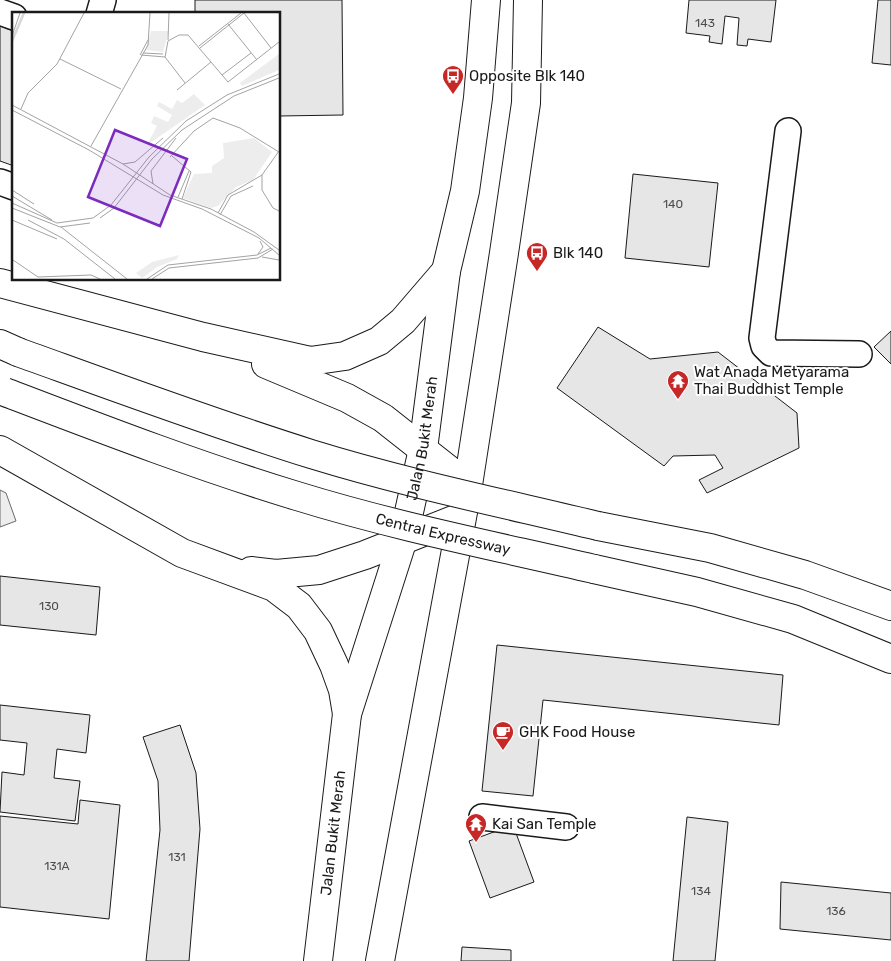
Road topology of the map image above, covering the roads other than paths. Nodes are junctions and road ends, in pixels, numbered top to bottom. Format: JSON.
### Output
{"nodes":[{"id":1,"x":486,"y":0,"type":"edge"},
{"id":2,"x":528,"y":0,"type":"edge"},
{"id":3,"x":0,"y":12,"type":"edge"},
{"id":4,"x":12,"y":16,"type":"edge"},
{"id":5,"x":788,"y":131,"type":"dead end"},
{"id":6,"x":0,"y":182,"type":"edge"},
{"id":7,"x":12,"y":186,"type":"edge"},
{"id":8,"x":446,"y":271,"type":"junction"},
{"id":9,"x":0,"y":283,"type":"edge"},
{"id":10,"x":203,"y":337,"type":"junction"},
{"id":11,"x":9,"y":348,"type":"edge"},
{"id":12,"x":859,"y":354,"type":"dead end"},
{"id":13,"x":2,"y":391,"type":"edge"},
{"id":14,"x":423,"y":449,"type":"junction"},
{"id":15,"x":0,"y":450,"type":"edge"},
{"id":16,"x":468,"y":485,"type":"junction"},
{"id":17,"x":461,"y":517,"type":"junction"},
{"id":18,"x":403,"y":539,"type":"junction"},
{"id":19,"x":227,"y":569,"type":"junction"},
{"id":20,"x":891,"y":606,"type":"edge"},
{"id":21,"x":891,"y":659,"type":"edge"},
{"id":22,"x":347,"y":714,"type":"junction"},
{"id":23,"x":482,"y":817,"type":"dead end"},
{"id":24,"x":566,"y":827,"type":"dead end"},
{"id":25,"x":318,"y":961,"type":"edge"},
{"id":26,"x":380,"y":961,"type":"edge"}],
"edges":[{"from":1,"to":8,"type":"main road","name":"Jalan Bukit Merah"},
{"from":2,"to":16,"type":"main road"},
{"from":3,"to":4,"type":"street"},
{"from":5,"to":12,"type":"street"},
{"from":6,"to":7,"type":"street"},
{"from":8,"to":10,"type":"main road"},
{"from":8,"to":14,"type":"main road","name":"Jalan Bukit Merah"},
{"from":9,"to":10,"type":"main road"},
{"from":10,"to":14,"type":"main road"},
{"from":11,"to":20,"type":"main road","bridge":true},
{"from":13,"to":21,"type":"main road","name":"Central Expressway","bridge":true},
{"from":14,"to":16,"type":"main road"},
{"from":14,"to":18,"type":"main road","name":"Jalan Bukit Merah"},
{"from":15,"to":19,"type":"main road"},
{"from":16,"to":17,"type":"main road"},
{"from":17,"to":18,"type":"main road"},
{"from":17,"to":26,"type":"main road"},
{"from":18,"to":19,"type":"main road"},
{"from":18,"to":22,"type":"main road","name":"Jalan Bukit Merah"},
{"from":19,"to":22,"type":"main road"},
{"from":22,"to":25,"type":"main road","name":"Jalan Bukit Merah"},
{"from":23,"to":24,"type":"street"}]}
